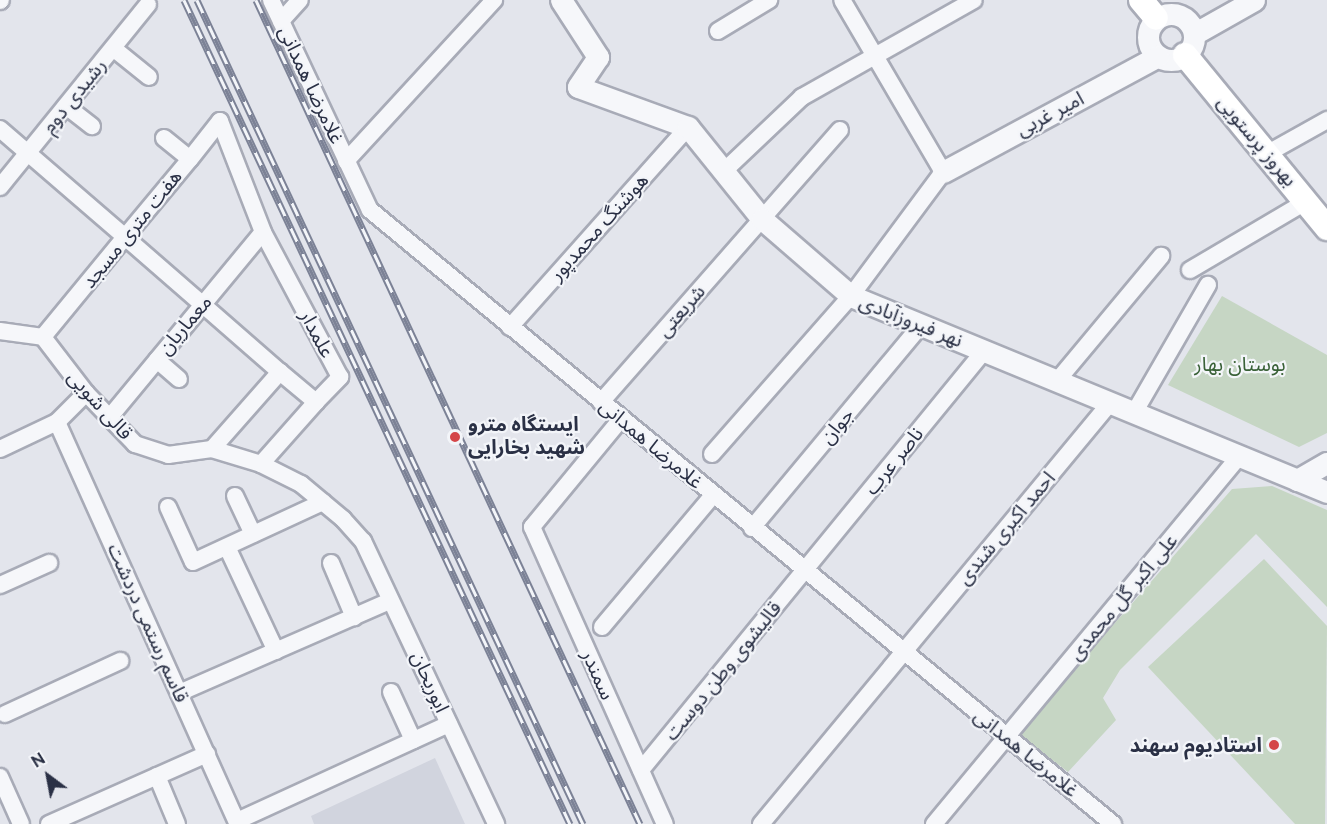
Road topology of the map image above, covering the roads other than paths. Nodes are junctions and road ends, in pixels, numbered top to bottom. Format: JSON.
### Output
{"nodes":[{"id":1,"x":271,"y":0,"type":"edge"},
{"id":2,"x":300,"y":0,"type":"edge"},
{"id":3,"x":495,"y":0,"type":"edge"},
{"id":4,"x":561,"y":0,"type":"edge"},
{"id":5,"x":769,"y":0,"type":"edge"},
{"id":6,"x":842,"y":0,"type":"edge"},
{"id":7,"x":974,"y":0,"type":"edge"},
{"id":8,"x":1254,"y":0,"type":"edge"},
{"id":9,"x":148,"y":4,"type":"dead end"},
{"id":10,"x":1148,"y":9,"type":"edge"},
{"id":11,"x":281,"y":21,"type":"junction"},
{"id":12,"x":718,"y":31,"type":"dead end"},
{"id":13,"x":1190,"y":44,"type":"junction"},
{"id":14,"x":113,"y":48,"type":"junction"},
{"id":15,"x":875,"y":56,"type":"junction"},
{"id":16,"x":1158,"y":56,"type":"junction"},
{"id":17,"x":149,"y":77,"type":"dead end"},
{"id":18,"x":66,"y":106,"type":"junction"},
{"id":19,"x":1327,"y":120,"type":"edge"},
{"id":20,"x":220,"y":121,"type":"joint"},
{"id":21,"x":92,"y":126,"type":"dead end"},
{"id":22,"x":688,"y":127,"type":"junction"},
{"id":23,"x":0,"y":129,"type":"edge"},
{"id":24,"x":840,"y":130,"type":"dead end"},
{"id":25,"x":164,"y":138,"type":"dead end"},
{"id":26,"x":27,"y":153,"type":"junction"},
{"id":27,"x":1268,"y":153,"type":"junction"},
{"id":28,"x":190,"y":159,"type":"junction"},
{"id":29,"x":346,"y":161,"type":"junction"},
{"id":30,"x":723,"y":172,"type":"junction"},
{"id":31,"x":943,"y":172,"type":"junction"},
{"id":32,"x":0,"y":187,"type":"edge"},
{"id":33,"x":1307,"y":201,"type":"junction"},
{"id":34,"x":762,"y":219,"type":"junction"},
{"id":35,"x":1327,"y":228,"type":"edge"},
{"id":36,"x":263,"y":232,"type":"junction"},
{"id":37,"x":125,"y":237,"type":"junction"},
{"id":38,"x":1161,"y":256,"type":"dead end"},
{"id":39,"x":1190,"y":270,"type":"dead end"},
{"id":40,"x":1208,"y":285,"type":"dead end"},
{"id":41,"x":851,"y":296,"type":"junction"},
{"id":42,"x":202,"y":304,"type":"junction"},
{"id":43,"x":921,"y":325,"type":"junction"},
{"id":44,"x":510,"y":327,"type":"junction"},
{"id":45,"x":0,"y":331,"type":"edge"},
{"id":46,"x":43,"y":337,"type":"junction"},
{"id":47,"x":984,"y":351,"type":"junction"},
{"id":48,"x":157,"y":360,"type":"junction"},
{"id":49,"x":280,"y":372,"type":"junction"},
{"id":50,"x":179,"y":379,"type":"dead end"},
{"id":51,"x":1057,"y":381,"type":"junction"},
{"id":52,"x":86,"y":393,"type":"junction"},
{"id":53,"x":316,"y":402,"type":"junction"},
{"id":54,"x":601,"y":402,"type":"junction"},
{"id":55,"x":1110,"y":403,"type":"junction"},
{"id":56,"x":1134,"y":413,"type":"junction"},
{"id":57,"x":109,"y":418,"type":"junction"},
{"id":58,"x":621,"y":419,"type":"junction"},
{"id":59,"x":57,"y":422,"type":"junction"},
{"id":60,"x":0,"y":449,"type":"edge"},
{"id":61,"x":212,"y":449,"type":"junction"},
{"id":62,"x":712,"y":454,"type":"dead end"},
{"id":63,"x":1240,"y":456,"type":"junction"},
{"id":64,"x":1327,"y":463,"type":"edge"},
{"id":65,"x":261,"y":465,"type":"junction"},
{"id":66,"x":1297,"y":480,"type":"junction"},
{"id":67,"x":1327,"y":492,"type":"edge"},
{"id":68,"x":713,"y":495,"type":"junction"},
{"id":69,"x":236,"y":496,"type":"dead end"},
{"id":70,"x":323,"y":502,"type":"junction"},
{"id":71,"x":168,"y":507,"type":"dead end"},
{"id":72,"x":752,"y":528,"type":"junction"},
{"id":73,"x":253,"y":534,"type":"junction"},
{"id":74,"x":363,"y":541,"type":"joint"},
{"id":75,"x":227,"y":547,"type":"junction"},
{"id":76,"x":49,"y":563,"type":"dead end"},
{"id":77,"x":331,"y":563,"type":"dead end"},
{"id":78,"x":804,"y":571,"type":"junction"},
{"id":79,"x":0,"y":585,"type":"edge"},
{"id":80,"x":383,"y":604,"type":"dead end"},
{"id":81,"x":354,"y":617,"type":"junction"},
{"id":82,"x":602,"y":627,"type":"dead end"},
{"id":83,"x":276,"y":651,"type":"junction"},
{"id":84,"x":902,"y":653,"type":"junction"},
{"id":85,"x":120,"y":661,"type":"dead end"},
{"id":86,"x":391,"y":692,"type":"dead end"},
{"id":87,"x":179,"y":693,"type":"junction"},
{"id":88,"x":2,"y":711,"type":"edge"},
{"id":89,"x":449,"y":724,"type":"junction"},
{"id":90,"x":1006,"y":737,"type":"junction"},
{"id":91,"x":413,"y":740,"type":"junction"},
{"id":92,"x":207,"y":754,"type":"junction"},
{"id":93,"x":641,"y":770,"type":"junction"},
{"id":94,"x":157,"y":776,"type":"junction"},
{"id":95,"x":0,"y":777,"type":"edge"},
{"id":96,"x":238,"y":823,"type":"edge"},
{"id":97,"x":21,"y":824,"type":"edge"},
{"id":98,"x":49,"y":824,"type":"edge"},
{"id":99,"x":177,"y":824,"type":"edge"},
{"id":100,"x":496,"y":824,"type":"edge"},
{"id":101,"x":665,"y":824,"type":"edge"},
{"id":102,"x":761,"y":824,"type":"edge"},
{"id":103,"x":934,"y":824,"type":"edge"},
{"id":104,"x":1112,"y":824,"type":"edge"}],
"edges":[{"from":1,"to":11,"type":"street","name":"غلامرضا همدانی"},
{"from":2,"to":11,"type":"street"},
{"from":3,"to":29,"type":"street"},
{"from":4,"to":22,"type":"street"},
{"from":5,"to":12,"type":"street"},
{"from":6,"to":15,"type":"street"},
{"from":7,"to":15,"type":"street"},
{"from":8,"to":13,"type":"street"},
{"from":9,"to":14,"type":"street","name":"رشیدی دوم"},
{"from":10,"to":13,"type":"street"},
{"from":10,"to":16,"type":"street"},
{"from":11,"to":29,"type":"street","name":"غلامرضا همدانی"},
{"from":13,"to":16,"type":"street"},
{"from":13,"to":27,"type":"main road","name":"بهروز پرستویی"},
{"from":14,"to":17,"type":"street"},
{"from":14,"to":18,"type":"street","name":"رشیدی دوم"},
{"from":15,"to":30,"type":"street"},
{"from":15,"to":31,"type":"street"},
{"from":16,"to":31,"type":"street","name":"امیر غربی"},
{"from":18,"to":21,"type":"street"},
{"from":18,"to":26,"type":"street","name":"رشیدی دوم"},
{"from":19,"to":27,"type":"street"},
{"from":20,"to":28,"type":"street","name":"هفت متری مسجد"},
{"from":20,"to":36,"type":"street","name":"علمدار"},
{"from":22,"to":30,"type":"street","name":"نهر فیروزآبادی"},
{"from":22,"to":44,"type":"street","name":"هوشنگ محمدپور"},
{"from":23,"to":26,"type":"street"},
{"from":24,"to":34,"type":"street","name":"شریعتی"},
{"from":25,"to":28,"type":"street"},
{"from":26,"to":32,"type":"street","name":"رشیدی دوم"},
{"from":26,"to":37,"type":"street"},
{"from":27,"to":33,"type":"main road","name":"بهروز پرستویی"},
{"from":28,"to":37,"type":"street","name":"هفت متری مسجد"},
{"from":29,"to":44,"type":"street","name":"غلامرضا همدانی"},
{"from":30,"to":34,"type":"street","name":"نهر فیروزآبادی"},
{"from":31,"to":41,"type":"street"},
{"from":33,"to":35,"type":"main road","name":"بهروز پرستویی"},
{"from":33,"to":39,"type":"street"},
{"from":34,"to":41,"type":"street","name":"نهر فیروزآبادی"},
{"from":34,"to":54,"type":"street","name":"شریعتی"},
{"from":36,"to":42,"type":"street","name":"معماریان"},
{"from":36,"to":53,"type":"street","name":"علمدار"},
{"from":37,"to":42,"type":"street"},
{"from":37,"to":46,"type":"street","name":"هفت متری مسجد"},
{"from":38,"to":51,"type":"street"},
{"from":40,"to":56,"type":"street"},
{"from":41,"to":43,"type":"street","name":"نهر فیروزآبادی"},
{"from":41,"to":62,"type":"street"},
{"from":42,"to":48,"type":"street","name":"معماریان"},
{"from":42,"to":49,"type":"street"},
{"from":43,"to":47,"type":"street","name":"نهر فیروزآبادی"},
{"from":43,"to":72,"type":"street","name":"جوان"},
{"from":44,"to":54,"type":"street","name":"غلامرضا همدانی"},
{"from":45,"to":46,"type":"street"},
{"from":46,"to":52,"type":"street","name":"قالی شویی"},
{"from":47,"to":51,"type":"street","name":"نهر فیروزآبادی"},
{"from":47,"to":78,"type":"street","name":"ناصر عرب"},
{"from":48,"to":50,"type":"street"},
{"from":48,"to":57,"type":"street","name":"معماریان"},
{"from":49,"to":53,"type":"street"},
{"from":49,"to":61,"type":"street"},
{"from":51,"to":55,"type":"street","name":"نهر فیروزآبادی"},
{"from":52,"to":57,"type":"street","name":"قالی شویی"},
{"from":52,"to":59,"type":"street"},
{"from":53,"to":65,"type":"street"},
{"from":54,"to":58,"type":"street","name":"غلامرضا همدانی"},
{"from":55,"to":56,"type":"street","name":"نهر فیروزآبادی"},
{"from":55,"to":84,"type":"street","name":"احمد اکبری شندی"},
{"from":56,"to":63,"type":"street","name":"نهر فیروزآبادی"},
{"from":57,"to":61,"type":"street","name":"قالی شویی"},
{"from":58,"to":68,"type":"street","name":"غلامرضا همدانی"},
{"from":58,"to":93,"type":"street","name":"سمندر"},
{"from":59,"to":60,"type":"street"},
{"from":59,"to":87,"type":"street","name":"قاسم رستمی دردشت"},
{"from":61,"to":65,"type":"street","name":"قالی شویی"},
{"from":63,"to":66,"type":"street","name":"نهر فیروزآبادی"},
{"from":63,"to":90,"type":"street","name":"علی اکبر گل محمدی"},
{"from":64,"to":66,"type":"street"},
{"from":65,"to":70,"type":"street","name":"قالی شویی"},
{"from":66,"to":67,"type":"street","name":"نهر فیروزآبادی"},
{"from":68,"to":72,"type":"street","name":"غلامرضا همدانی"},
{"from":68,"to":82,"type":"street"},
{"from":69,"to":73,"type":"street"},
{"from":70,"to":73,"type":"street"},
{"from":70,"to":74,"type":"street","name":"قالی شویی"},
{"from":71,"to":75,"type":"street"},
{"from":72,"to":78,"type":"street","name":"غلامرضا همدانی"},
{"from":73,"to":75,"type":"street"},
{"from":74,"to":89,"type":"street","name":"ابوریحان"},
{"from":75,"to":83,"type":"street"},
{"from":76,"to":79,"type":"street"},
{"from":77,"to":81,"type":"street"},
{"from":78,"to":84,"type":"street","name":"غلامرضا همدانی"},
{"from":78,"to":93,"type":"street","name":"قالیشوی وطن دوست"},
{"from":80,"to":81,"type":"street"},
{"from":81,"to":83,"type":"street"},
{"from":83,"to":87,"type":"street"},
{"from":84,"to":90,"type":"street","name":"غلامرضا همدانی"},
{"from":84,"to":102,"type":"street","name":"احمد اکبری شندی"},
{"from":85,"to":88,"type":"street"},
{"from":86,"to":91,"type":"street"},
{"from":87,"to":92,"type":"street","name":"قاسم رستمی دردشت"},
{"from":89,"to":91,"type":"street"},
{"from":89,"to":100,"type":"street","name":"ابوریحان"},
{"from":90,"to":103,"type":"street","name":"علی اکبر گل محمدی"},
{"from":90,"to":104,"type":"street","name":"غلامرضا همدانی"},
{"from":91,"to":96,"type":"street"},
{"from":92,"to":94,"type":"street"},
{"from":92,"to":96,"type":"street","name":"قاسم رستمی دردشت"},
{"from":93,"to":101,"type":"street","name":"سمندر"},
{"from":94,"to":98,"type":"street"},
{"from":94,"to":99,"type":"street"},
{"from":95,"to":97,"type":"street"}]}
